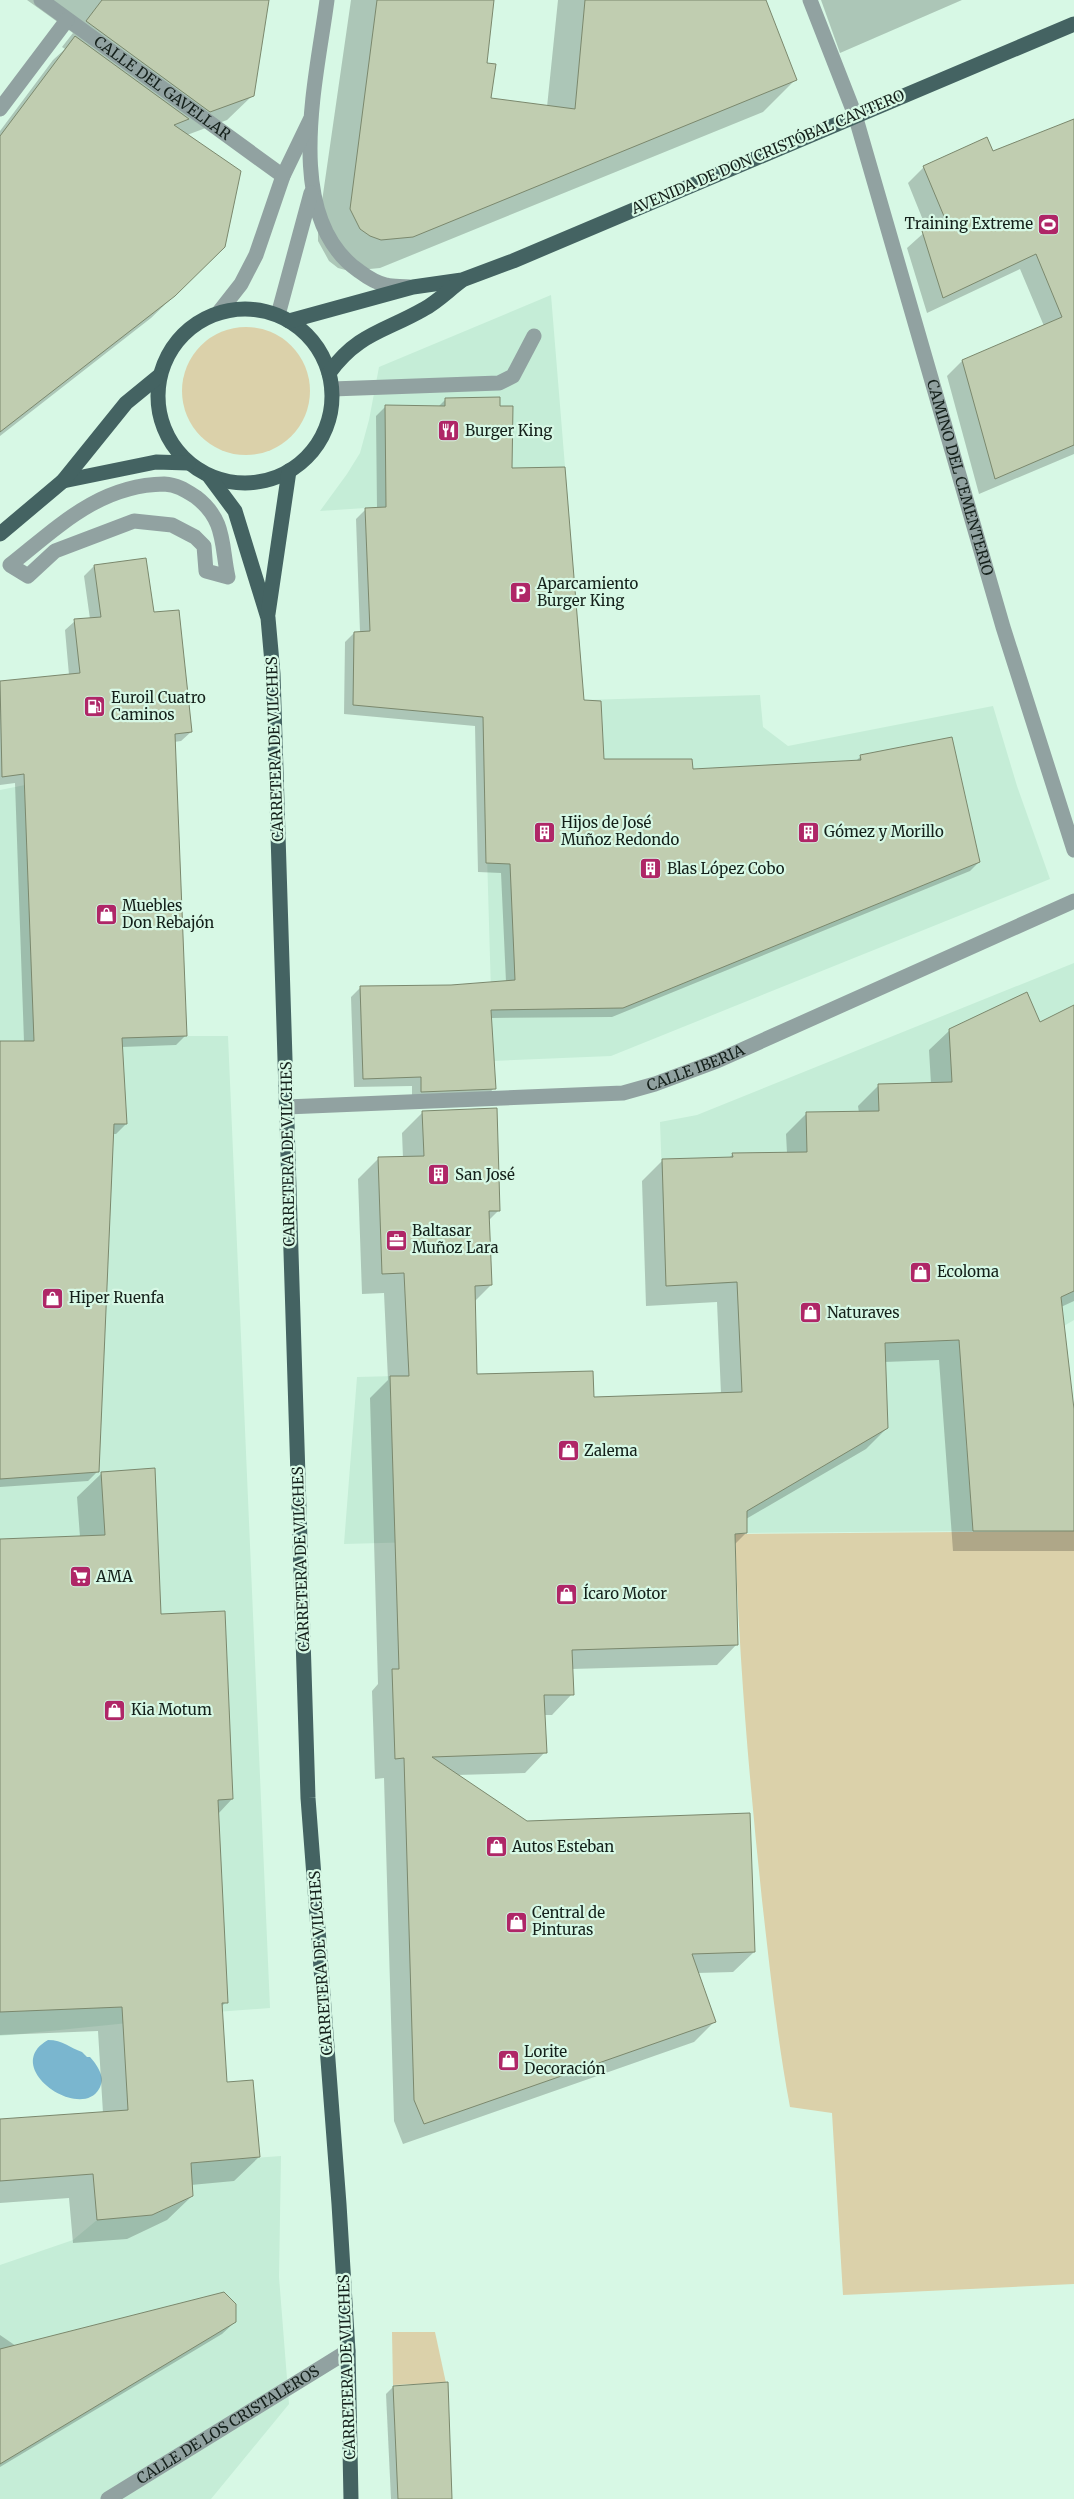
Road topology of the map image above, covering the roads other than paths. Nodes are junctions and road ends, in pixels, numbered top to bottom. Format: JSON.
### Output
{"nodes":[{"id":1,"x":41,"y":0,"type":"edge"},
{"id":2,"x":328,"y":0,"type":"edge"},
{"id":3,"x":810,"y":0,"type":"edge"},
{"id":4,"x":67,"y":20,"type":"junction"},
{"id":5,"x":1074,"y":24,"type":"edge"},
{"id":6,"x":0,"y":109,"type":"edge"},
{"id":7,"x":855,"y":114,"type":"junction"},
{"id":8,"x":311,"y":116,"type":"junction"},
{"id":9,"x":283,"y":176,"type":"junction"},
{"id":10,"x":312,"y":190,"type":"junction"},
{"id":11,"x":462,"y":280,"type":"junction"},
{"id":12,"x":413,"y":287,"type":"junction"},
{"id":13,"x":219,"y":312,"type":"junction"},
{"id":14,"x":284,"y":318,"type":"junction"},
{"id":15,"x":534,"y":336,"type":"dead end"},
{"id":16,"x":329,"y":373,"type":"junction"},
{"id":17,"x":159,"y":376,"type":"junction"},
{"id":18,"x":332,"y":389,"type":"junction"},
{"id":19,"x":188,"y":463,"type":"junction"},
{"id":20,"x":289,"y":471,"type":"junction"},
{"id":21,"x":209,"y":476,"type":"junction"},
{"id":22,"x":63,"y":481,"type":"junction"},
{"id":23,"x":0,"y":534,"type":"edge"},
{"id":24,"x":28,"y":576,"type":"joint"},
{"id":25,"x":268,"y":618,"type":"junction"},
{"id":26,"x":1073,"y":843,"type":"edge"},
{"id":27,"x":1074,"y":901,"type":"edge"},
{"id":28,"x":286,"y":1107,"type":"junction"},
{"id":29,"x":348,"y":2351,"type":"junction"},
{"id":30,"x":108,"y":2499,"type":"edge"},
{"id":31,"x":351,"y":2499,"type":"edge"}],
"edges":[{"from":1,"to":4,"type":"street","name":"CALLE DEL GAVELLAR"},
{"from":2,"to":8,"type":"street"},
{"from":3,"to":7,"type":"street","name":"CAMINO DEL CEMENTERIO"},
{"from":4,"to":6,"type":"street"},
{"from":4,"to":9,"type":"street","name":"CALLE DEL GAVELLAR"},
{"from":5,"to":7,"type":"main road","name":"AVENIDA DE DON CRISTÓBAL CANTERO"},
{"from":7,"to":11,"type":"main road","name":"AVENIDA DE DON CRISTÓBAL CANTERO"},
{"from":7,"to":26,"type":"street","name":"CAMINO DEL CEMENTERIO"},
{"from":8,"to":9,"type":"street"},
{"from":8,"to":10,"type":"street"},
{"from":9,"to":13,"type":"street"},
{"from":10,"to":12,"type":"street"},
{"from":10,"to":14,"type":"street"},
{"from":11,"to":12,"type":"main road","name":"AVENIDA DE DON CRISTÓBAL CANTERO"},
{"from":11,"to":16,"type":"main road","name":"AVENIDA DE DON CRISTÓBAL CANTERO"},
{"from":12,"to":14,"type":"main road","name":"AVENIDA DE DON CRISTÓBAL CANTERO"},
{"from":13,"to":14,"type":"main road"},
{"from":13,"to":17,"type":"main road"},
{"from":14,"to":16,"type":"main road"},
{"from":15,"to":18,"type":"street"},
{"from":16,"to":18,"type":"main road"},
{"from":17,"to":19,"type":"main road"},
{"from":17,"to":22,"type":"main road"},
{"from":18,"to":20,"type":"main road"},
{"from":19,"to":21,"type":"main road"},
{"from":19,"to":22,"type":"main road"},
{"from":20,"to":21,"type":"main road"},
{"from":20,"to":25,"type":"main road","name":"CARRETERA DE VILCHES"},
{"from":21,"to":25,"type":"main road","name":"CARRETERA DE VILCHES"},
{"from":22,"to":23,"type":"main road"},
{"from":24,"to":24,"type":"street"},
{"from":25,"to":28,"type":"main road","name":"CARRETERA DE VILCHES"},
{"from":27,"to":28,"type":"street","name":"CALLE IBERIA"},
{"from":28,"to":29,"type":"main road","name":"CARRETERA DE VILCHES"},
{"from":29,"to":30,"type":"street","name":"CALLE DE LOS CRISTALEROS"},
{"from":29,"to":31,"type":"main road","name":"CARRETERA DE VILCHES"}]}
